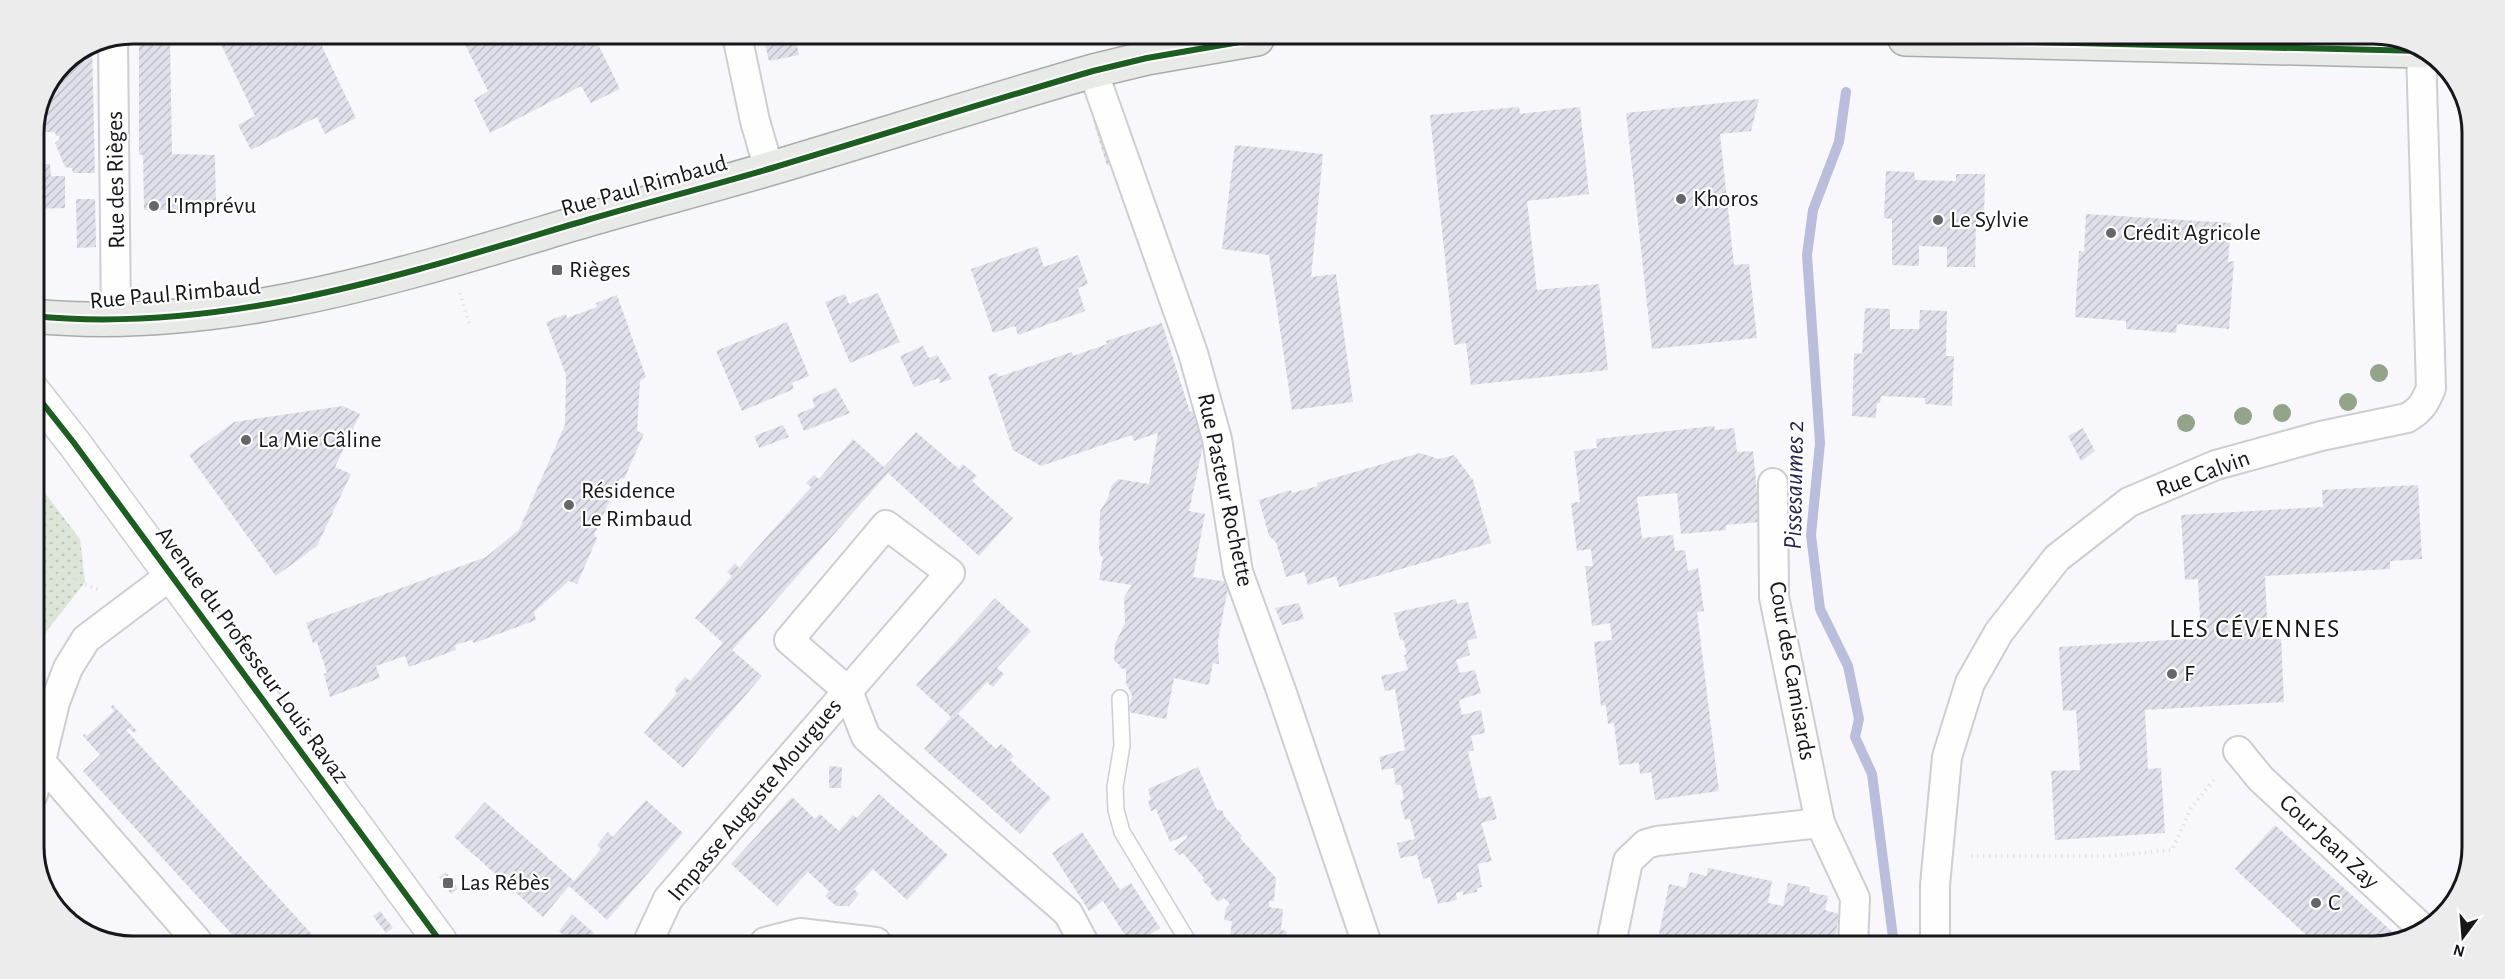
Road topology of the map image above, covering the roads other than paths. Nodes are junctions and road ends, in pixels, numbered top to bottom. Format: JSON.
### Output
{"nodes":[{"id":1,"x":739,"y":44,"type":"edge"},
{"id":2,"x":1228,"y":44,"type":"edge"},
{"id":3,"x":2170,"y":44,"type":"edge"},
{"id":4,"x":113,"y":46,"type":"edge"},
{"id":5,"x":2407,"y":51,"type":"edge"},
{"id":6,"x":2422,"y":59,"type":"edge"},
{"id":7,"x":1093,"y":71,"type":"junction"},
{"id":8,"x":769,"y":169,"type":"junction"},
{"id":9,"x":44,"y":317,"type":"edge"},
{"id":10,"x":116,"y":319,"type":"junction"},
{"id":11,"x":44,"y":406,"type":"edge"},
{"id":12,"x":1773,"y":483,"type":"dead end"},
{"id":13,"x":171,"y":575,"type":"junction"},
{"id":14,"x":848,"y":691,"type":"junction"},
{"id":15,"x":1120,"y":698,"type":"dead end"},
{"id":16,"x":44,"y":749,"type":"edge"},
{"id":17,"x":2238,"y":751,"type":"road end"},
{"id":18,"x":44,"y":765,"type":"edge"},
{"id":19,"x":1820,"y":823,"type":"junction"},
{"id":20,"x":2417,"y":924,"type":"edge"},
{"id":21,"x":193,"y":936,"type":"edge"},
{"id":22,"x":436,"y":936,"type":"edge"},
{"id":23,"x":651,"y":936,"type":"edge"},
{"id":24,"x":788,"y":936,"type":"edge"},
{"id":25,"x":825,"y":936,"type":"edge"},
{"id":26,"x":1080,"y":936,"type":"edge"},
{"id":27,"x":1185,"y":936,"type":"edge"},
{"id":28,"x":1364,"y":936,"type":"edge"},
{"id":29,"x":1613,"y":936,"type":"edge"},
{"id":30,"x":1853,"y":936,"type":"edge"},
{"id":31,"x":1935,"y":936,"type":"edge"}],
"edges":[{"from":1,"to":8,"type":"street"},
{"from":2,"to":7,"type":"main road","name":"Rue Paul Rimbaud"},
{"from":3,"to":5,"type":"main road"},
{"from":4,"to":10,"type":"street","name":"Rue des Rièges"},
{"from":6,"to":31,"type":"street","name":"Rue Calvin"},
{"from":7,"to":8,"type":"main road","name":"Rue Paul Rimbaud"},
{"from":7,"to":28,"type":"street","name":"Rue Pasteur Rochette"},
{"from":8,"to":10,"type":"main road","name":"Rue Paul Rimbaud"},
{"from":9,"to":10,"type":"main road","name":"Rue Paul Rimbaud"},
{"from":11,"to":13,"type":"street","name":"Avenue du Professeur Louis Ravaz"},
{"from":12,"to":19,"type":"street","name":"Cour des Camisards"},
{"from":13,"to":16,"type":"street"},
{"from":13,"to":22,"type":"street","name":"Avenue du Professeur Louis Ravaz"},
{"from":14,"to":14,"type":"street","name":"Impasse Auguste Mourgues"},
{"from":14,"to":23,"type":"street","name":"Impasse Auguste Mourgues"},
{"from":14,"to":26,"type":"street","name":"Impasse Auguste Mourgues"},
{"from":15,"to":27,"type":"lane"},
{"from":17,"to":20,"type":"street","name":"Cour Jean Zay"},
{"from":18,"to":21,"type":"street"},
{"from":19,"to":29,"type":"street"},
{"from":19,"to":30,"type":"street","name":"Cour des Camisards"},
{"from":24,"to":25,"type":"street"}]}
